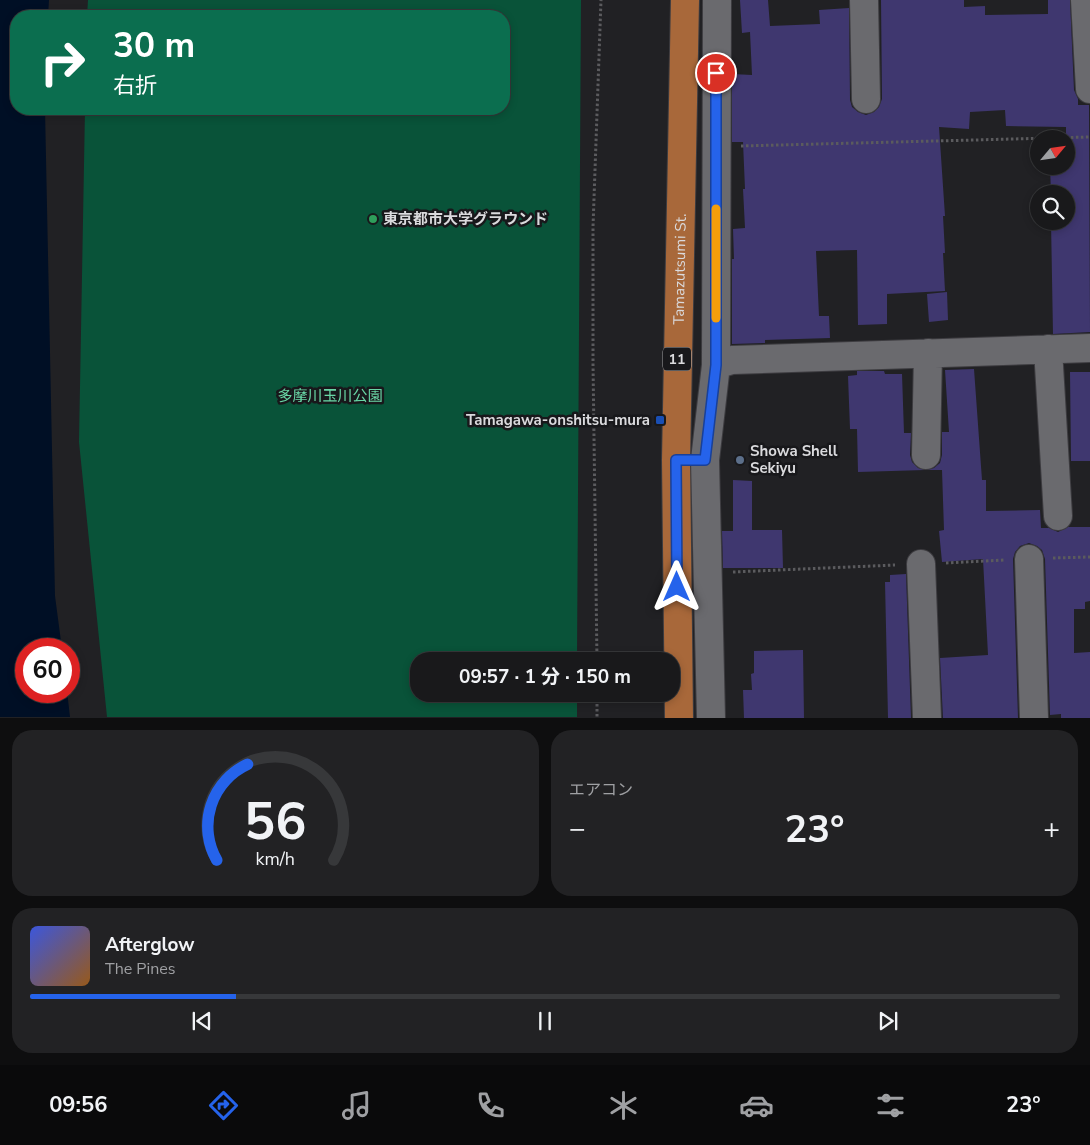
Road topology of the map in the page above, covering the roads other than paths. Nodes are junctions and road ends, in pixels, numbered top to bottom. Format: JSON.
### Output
{"nodes":[{"id":1,"x":685,"y":0,"type":"edge"},
{"id":2,"x":717,"y":0,"type":"edge"},
{"id":3,"x":864,"y":0,"type":"edge"},
{"id":4,"x":1085,"y":0,"type":"edge"},
{"id":5,"x":1090,"y":89,"type":"edge"},
{"id":6,"x":866,"y":99,"type":"dead end"},
{"id":7,"x":1090,"y":348,"type":"edge"},
{"id":8,"x":1048,"y":349,"type":"junction"},
{"id":9,"x":928,"y":353,"type":"junction"},
{"id":10,"x":716,"y":365,"type":"junction"},
{"id":11,"x":926,"y":455,"type":"dead end"},
{"id":12,"x":676,"y":460,"type":"junction"},
{"id":13,"x":705,"y":460,"type":"junction"},
{"id":14,"x":1058,"y":516,"type":"dead end"},
{"id":15,"x":1029,"y":559,"type":"dead end"},
{"id":16,"x":921,"y":564,"type":"dead end"},
{"id":17,"x":679,"y":718,"type":"edge"},
{"id":18,"x":711,"y":718,"type":"edge"},
{"id":19,"x":927,"y":718,"type":"edge"},
{"id":20,"x":1034,"y":718,"type":"edge"}],
"edges":[{"from":1,"to":12,"type":"main road","name":"Tamazutsumi St.","number":"11"},
{"from":2,"to":10,"type":"street"},
{"from":3,"to":6,"type":"street"},
{"from":4,"to":5,"type":"street"},
{"from":7,"to":8,"type":"street"},
{"from":8,"to":9,"type":"street"},
{"from":8,"to":14,"type":"street"},
{"from":9,"to":10,"type":"street"},
{"from":9,"to":11,"type":"street"},
{"from":10,"to":13,"type":"street"},
{"from":12,"to":13,"type":"street"},
{"from":12,"to":17,"type":"main road","name":"Tamazutsumi St.","number":"11"},
{"from":13,"to":18,"type":"street"},
{"from":15,"to":20,"type":"street"},
{"from":16,"to":19,"type":"street"}]}
